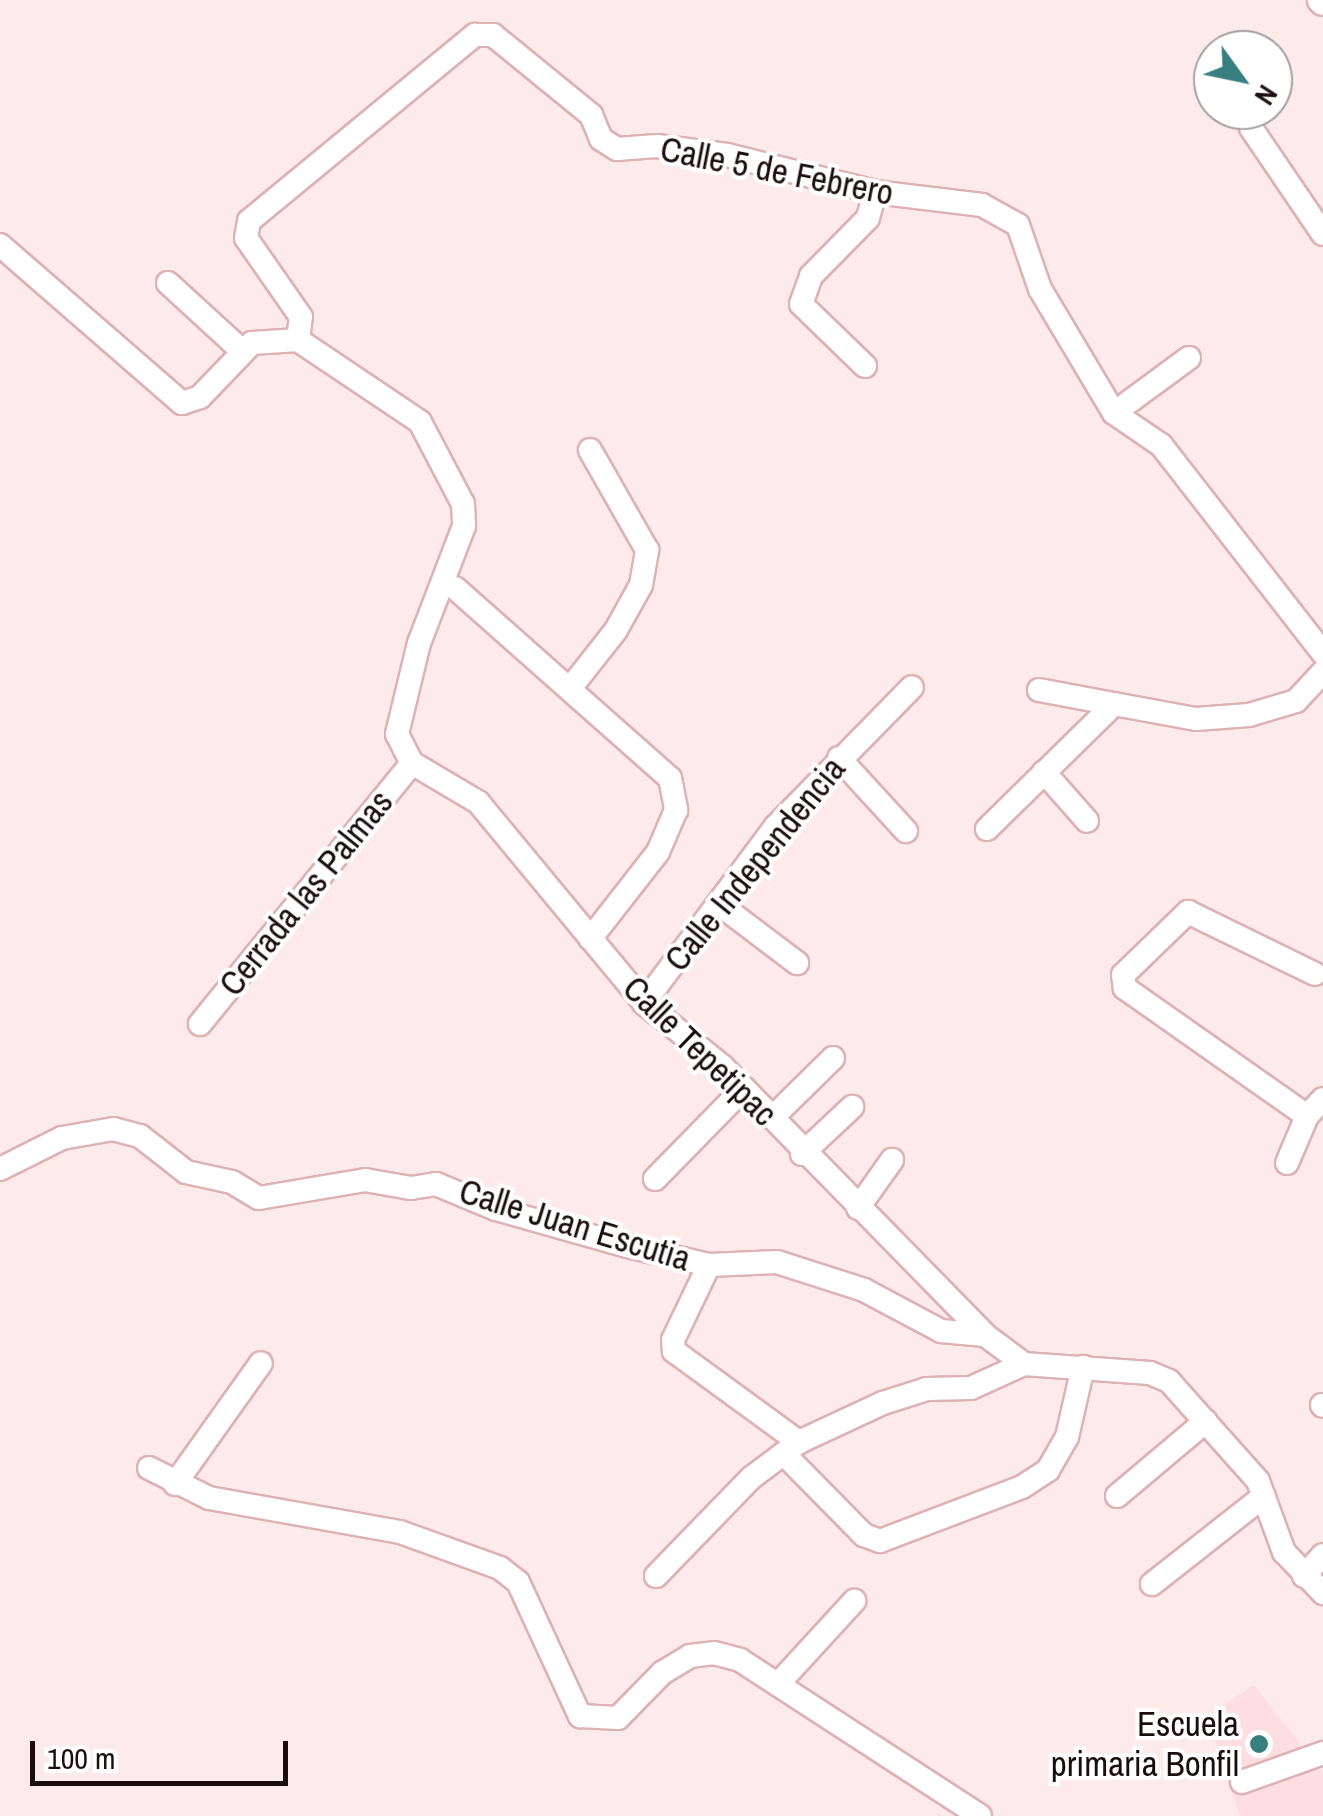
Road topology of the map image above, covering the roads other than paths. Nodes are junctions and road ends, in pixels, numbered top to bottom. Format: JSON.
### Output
{"nodes":[{"id":1,"x":1252,"y":130,"type":"edge"},
{"id":2,"x":875,"y":192,"type":"junction"},
{"id":3,"x":1323,"y":234,"type":"edge"},
{"id":4,"x":0,"y":245,"type":"edge"},
{"id":5,"x":168,"y":283,"type":"dead end"},
{"id":6,"x":298,"y":340,"type":"junction"},
{"id":7,"x":242,"y":350,"type":"junction"},
{"id":8,"x":1189,"y":358,"type":"dead end"},
{"id":9,"x":866,"y":366,"type":"dead end"},
{"id":10,"x":1114,"y":413,"type":"junction"},
{"id":11,"x":590,"y":450,"type":"dead end"},
{"id":12,"x":455,"y":588,"type":"dead end"},
{"id":13,"x":1323,"y":654,"type":"edge"},
{"id":14,"x":1323,"y":672,"type":"edge"},
{"id":15,"x":572,"y":686,"type":"junction"},
{"id":16,"x":912,"y":687,"type":"dead end"},
{"id":17,"x":1039,"y":690,"type":"dead end"},
{"id":18,"x":1114,"y":704,"type":"junction"},
{"id":19,"x":839,"y":758,"type":"junction"},
{"id":20,"x":412,"y":762,"type":"junction"},
{"id":21,"x":1044,"y":772,"type":"junction"},
{"id":22,"x":1086,"y":822,"type":"dead end"},
{"id":23,"x":987,"y":829,"type":"dead end"},
{"id":24,"x":906,"y":832,"type":"dead end"},
{"id":25,"x":719,"y":904,"type":"junction"},
{"id":26,"x":590,"y":939,"type":"junction"},
{"id":27,"x":797,"y":963,"type":"dead end"},
{"id":28,"x":1315,"y":974,"type":"dead end"},
{"id":29,"x":644,"y":1003,"type":"junction"},
{"id":30,"x":200,"y":1024,"type":"dead end"},
{"id":31,"x":833,"y":1058,"type":"dead end"},
{"id":32,"x":744,"y":1088,"type":"junction"},
{"id":33,"x":852,"y":1107,"type":"dead end"},
{"id":34,"x":1315,"y":1107,"type":"edge"},
{"id":35,"x":773,"y":1118,"type":"junction"},
{"id":36,"x":802,"y":1154,"type":"junction"},
{"id":37,"x":892,"y":1160,"type":"dead end"},
{"id":38,"x":1287,"y":1163,"type":"dead end"},
{"id":39,"x":0,"y":1170,"type":"edge"},
{"id":40,"x":656,"y":1179,"type":"dead end"},
{"id":41,"x":858,"y":1208,"type":"junction"},
{"id":42,"x":709,"y":1265,"type":"junction"},
{"id":43,"x":984,"y":1336,"type":"junction"},
{"id":44,"x":262,"y":1363,"type":"dead end"},
{"id":45,"x":1024,"y":1364,"type":"junction"},
{"id":46,"x":1083,"y":1367,"type":"junction"},
{"id":47,"x":1206,"y":1421,"type":"junction"},
{"id":48,"x":791,"y":1448,"type":"junction"},
{"id":49,"x":149,"y":1468,"type":"dead end"},
{"id":50,"x":176,"y":1484,"type":"junction"},
{"id":51,"x":1117,"y":1496,"type":"dead end"},
{"id":52,"x":1264,"y":1496,"type":"junction"},
{"id":53,"x":1323,"y":1555,"type":"edge"},
{"id":54,"x":656,"y":1576,"type":"dead end"},
{"id":55,"x":1304,"y":1576,"type":"junction"},
{"id":56,"x":1152,"y":1584,"type":"dead end"},
{"id":57,"x":1323,"y":1594,"type":"edge"},
{"id":58,"x":854,"y":1601,"type":"dead end"},
{"id":59,"x":778,"y":1684,"type":"junction"},
{"id":60,"x":1323,"y":1753,"type":"edge"},
{"id":61,"x":1242,"y":1782,"type":"dead end"},
{"id":62,"x":980,"y":1816,"type":"edge"}],
"edges":[{"from":1,"to":3,"type":"street"},
{"from":2,"to":6,"type":"street","name":"Calle 5 de Febrero"},
{"from":2,"to":9,"type":"street"},
{"from":2,"to":10,"type":"street","name":"Calle 5 de Febrero"},
{"from":4,"to":7,"type":"street"},
{"from":5,"to":7,"type":"street"},
{"from":6,"to":7,"type":"street"},
{"from":6,"to":20,"type":"street"},
{"from":8,"to":10,"type":"street"},
{"from":10,"to":13,"type":"street","name":"Calle 5 de Febrero"},
{"from":11,"to":15,"type":"street"},
{"from":12,"to":15,"type":"street"},
{"from":14,"to":18,"type":"street"},
{"from":15,"to":26,"type":"street"},
{"from":16,"to":19,"type":"street","name":"Calle Independencia"},
{"from":17,"to":18,"type":"street"},
{"from":18,"to":21,"type":"street"},
{"from":19,"to":24,"type":"street"},
{"from":19,"to":25,"type":"street","name":"Calle Independencia"},
{"from":20,"to":26,"type":"street","name":"Calle Tepetipac"},
{"from":20,"to":30,"type":"street","name":"Cerrada las Palmas"},
{"from":21,"to":22,"type":"street"},
{"from":21,"to":23,"type":"street"},
{"from":25,"to":27,"type":"street"},
{"from":25,"to":29,"type":"street","name":"Calle Independencia"},
{"from":26,"to":29,"type":"street","name":"Calle Tepetipac"},
{"from":28,"to":34,"type":"street"},
{"from":29,"to":32,"type":"street","name":"Calle Tepetipac"},
{"from":31,"to":35,"type":"street"},
{"from":32,"to":35,"type":"street","name":"Calle Tepetipac"},
{"from":32,"to":40,"type":"street"},
{"from":33,"to":36,"type":"street"},
{"from":34,"to":38,"type":"street"},
{"from":35,"to":36,"type":"street","name":"Calle Tepetipac"},
{"from":36,"to":41,"type":"street","name":"Calle Tepetipac"},
{"from":37,"to":41,"type":"street"},
{"from":39,"to":42,"type":"street","name":"Calle Juan Escutia"},
{"from":41,"to":43,"type":"street","name":"Calle Tepetipac"},
{"from":42,"to":43,"type":"street","name":"Calle Juan Escutia"},
{"from":42,"to":48,"type":"street"},
{"from":43,"to":45,"type":"street","name":"Calle Tepetipac"},
{"from":44,"to":50,"type":"street"},
{"from":45,"to":46,"type":"street"},
{"from":45,"to":48,"type":"street"},
{"from":46,"to":47,"type":"street"},
{"from":46,"to":48,"type":"street"},
{"from":47,"to":51,"type":"street"},
{"from":47,"to":52,"type":"street"},
{"from":48,"to":54,"type":"street"},
{"from":49,"to":50,"type":"street"},
{"from":50,"to":59,"type":"street"},
{"from":52,"to":55,"type":"street"},
{"from":52,"to":56,"type":"street"},
{"from":53,"to":55,"type":"street"},
{"from":55,"to":57,"type":"street"},
{"from":58,"to":59,"type":"street"},
{"from":59,"to":62,"type":"street"},
{"from":60,"to":61,"type":"street"}]}
